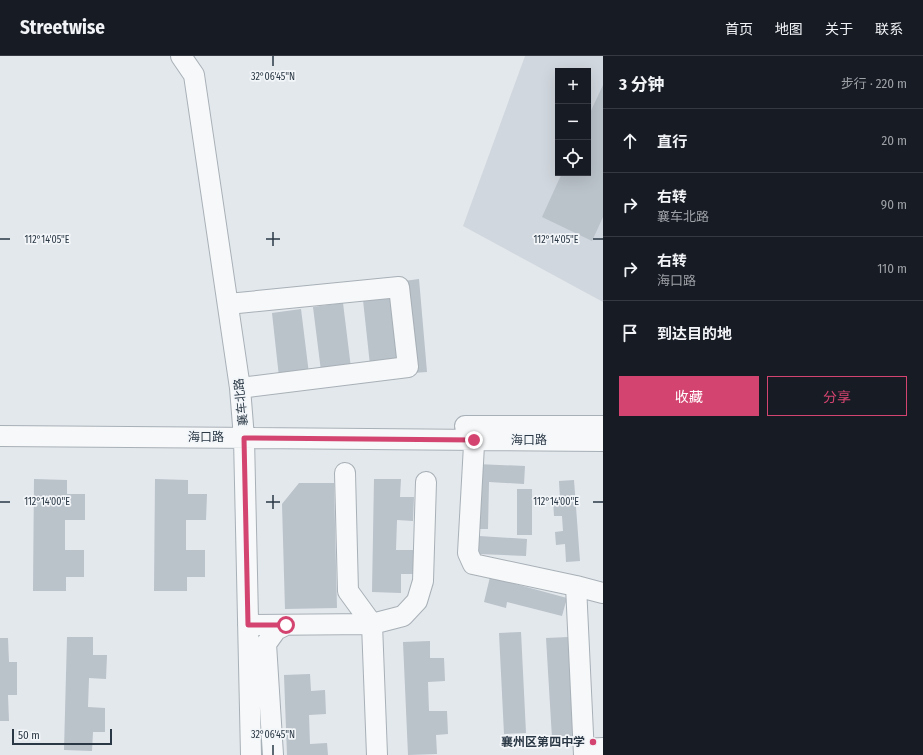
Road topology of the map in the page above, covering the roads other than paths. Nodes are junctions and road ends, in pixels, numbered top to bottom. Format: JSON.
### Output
{"nodes":[{"id":1,"x":181,"y":56,"type":"edge"},
{"id":2,"x":228,"y":304,"type":"junction"},
{"id":3,"x":240,"y":388,"type":"junction"},
{"id":4,"x":0,"y":423,"type":"edge"},
{"id":5,"x":603,"y":426,"type":"edge"},
{"id":6,"x":244,"y":432,"type":"junction"},
{"id":7,"x":475,"y":433,"type":"junction"},
{"id":8,"x":0,"y":436,"type":"edge"},
{"id":9,"x":603,"y":441,"type":"edge"},
{"id":10,"x":345,"y":473,"type":"dead end"},
{"id":11,"x":426,"y":482,"type":"dead end"},
{"id":12,"x":576,"y":586,"type":"junction"},
{"id":13,"x":603,"y":593,"type":"edge"},
{"id":14,"x":372,"y":624,"type":"junction"},
{"id":15,"x":248,"y":625,"type":"junction"},
{"id":16,"x":286,"y":625,"type":"junction"},
{"id":17,"x":590,"y":750,"type":"edge"},
{"id":18,"x":251,"y":755,"type":"edge"},
{"id":19,"x":273,"y":755,"type":"edge"},
{"id":20,"x":377,"y":755,"type":"edge"}],
"edges":[{"from":1,"to":2,"type":"street","name":"襄车北路"},
{"from":2,"to":3,"type":"street","name":"襄车北路"},
{"from":2,"to":3,"type":"street"},
{"from":3,"to":6,"type":"street","name":"襄车北路"},
{"from":4,"to":6,"type":"street","name":"海口路"},
{"from":5,"to":7,"type":"street","name":"海口路"},
{"from":6,"to":7,"type":"street","name":"海口路"},
{"from":6,"to":8,"type":"street","name":"海口路"},
{"from":6,"to":15,"type":"street","name":"襄车北路"},
{"from":7,"to":9,"type":"street","name":"海口路"},
{"from":7,"to":12,"type":"street"},
{"from":10,"to":14,"type":"street"},
{"from":11,"to":14,"type":"street"},
{"from":12,"to":13,"type":"street"},
{"from":12,"to":17,"type":"street"},
{"from":14,"to":16,"type":"street"},
{"from":14,"to":20,"type":"street"},
{"from":15,"to":16,"type":"street"},
{"from":15,"to":18,"type":"street","name":"襄车北路"},
{"from":16,"to":19,"type":"street"}]}
